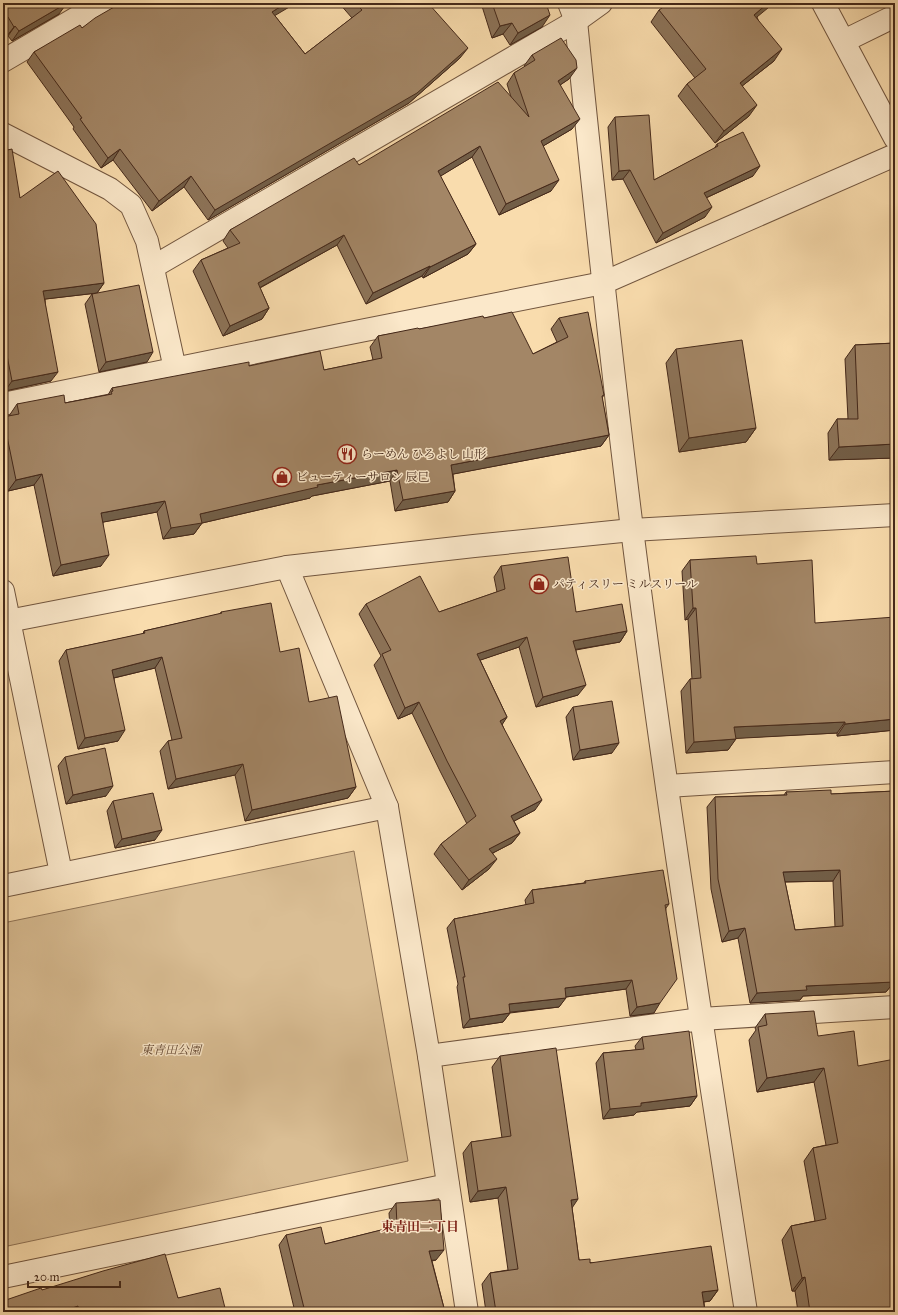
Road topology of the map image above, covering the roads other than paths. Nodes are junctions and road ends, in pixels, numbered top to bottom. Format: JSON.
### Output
{"nodes":[{"id":1,"x":102,"y":3,"type":"edge"},
{"id":2,"x":601,"y":3,"type":"edge"},
{"id":3,"x":823,"y":3,"type":"edge"},
{"id":4,"x":572,"y":12,"type":"edge"},
{"id":5,"x":895,"y":16,"type":"edge"},
{"id":6,"x":844,"y":41,"type":"junction"},
{"id":7,"x":3,"y":62,"type":"edge"},
{"id":8,"x":3,"y":134,"type":"edge"},
{"id":9,"x":895,"y":138,"type":"edge"},
{"id":10,"x":895,"y":155,"type":"edge"},
{"id":11,"x":153,"y":268,"type":"junction"},
{"id":12,"x":603,"y":284,"type":"junction"},
{"id":13,"x":175,"y":369,"type":"junction"},
{"id":14,"x":3,"y":404,"type":"edge"},
{"id":15,"x":895,"y":515,"type":"edge"},
{"id":16,"x":632,"y":530,"type":"junction"},
{"id":17,"x":287,"y":567,"type":"junction"},
{"id":18,"x":3,"y":591,"type":"edge"},
{"id":19,"x":6,"y":621,"type":"edge"},
{"id":20,"x":895,"y":772,"type":"edge"},
{"id":21,"x":667,"y":786,"type":"junction"},
{"id":22,"x":387,"y":807,"type":"junction"},
{"id":23,"x":61,"y":873,"type":"junction"},
{"id":24,"x":3,"y":886,"type":"edge"},
{"id":25,"x":895,"y":1007,"type":"edge"},
{"id":26,"x":701,"y":1019,"type":"junction"},
{"id":27,"x":429,"y":1056,"type":"junction"},
{"id":28,"x":448,"y":1185,"type":"junction"},
{"id":29,"x":3,"y":1277,"type":"edge"},
{"id":30,"x":467,"y":1312,"type":"edge"},
{"id":31,"x":746,"y":1312,"type":"edge"}],
"edges":[{"from":1,"to":7,"type":"street"},
{"from":2,"to":4,"type":"street"},
{"from":3,"to":6,"type":"street"},
{"from":4,"to":11,"type":"street"},
{"from":4,"to":12,"type":"street"},
{"from":5,"to":6,"type":"street"},
{"from":6,"to":9,"type":"street"},
{"from":8,"to":11,"type":"street"},
{"from":10,"to":12,"type":"street"},
{"from":11,"to":13,"type":"street"},
{"from":12,"to":13,"type":"street"},
{"from":12,"to":16,"type":"street"},
{"from":13,"to":14,"type":"street"},
{"from":15,"to":16,"type":"street"},
{"from":16,"to":17,"type":"street"},
{"from":16,"to":21,"type":"street"},
{"from":17,"to":19,"type":"street"},
{"from":17,"to":22,"type":"street"},
{"from":18,"to":19,"type":"street"},
{"from":19,"to":23,"type":"street"},
{"from":20,"to":21,"type":"street"},
{"from":21,"to":26,"type":"street"},
{"from":22,"to":23,"type":"street"},
{"from":22,"to":27,"type":"street"},
{"from":23,"to":24,"type":"street"},
{"from":25,"to":26,"type":"street"},
{"from":26,"to":27,"type":"street"},
{"from":26,"to":31,"type":"street"},
{"from":27,"to":28,"type":"street"},
{"from":28,"to":29,"type":"street"},
{"from":28,"to":30,"type":"street"}]}
